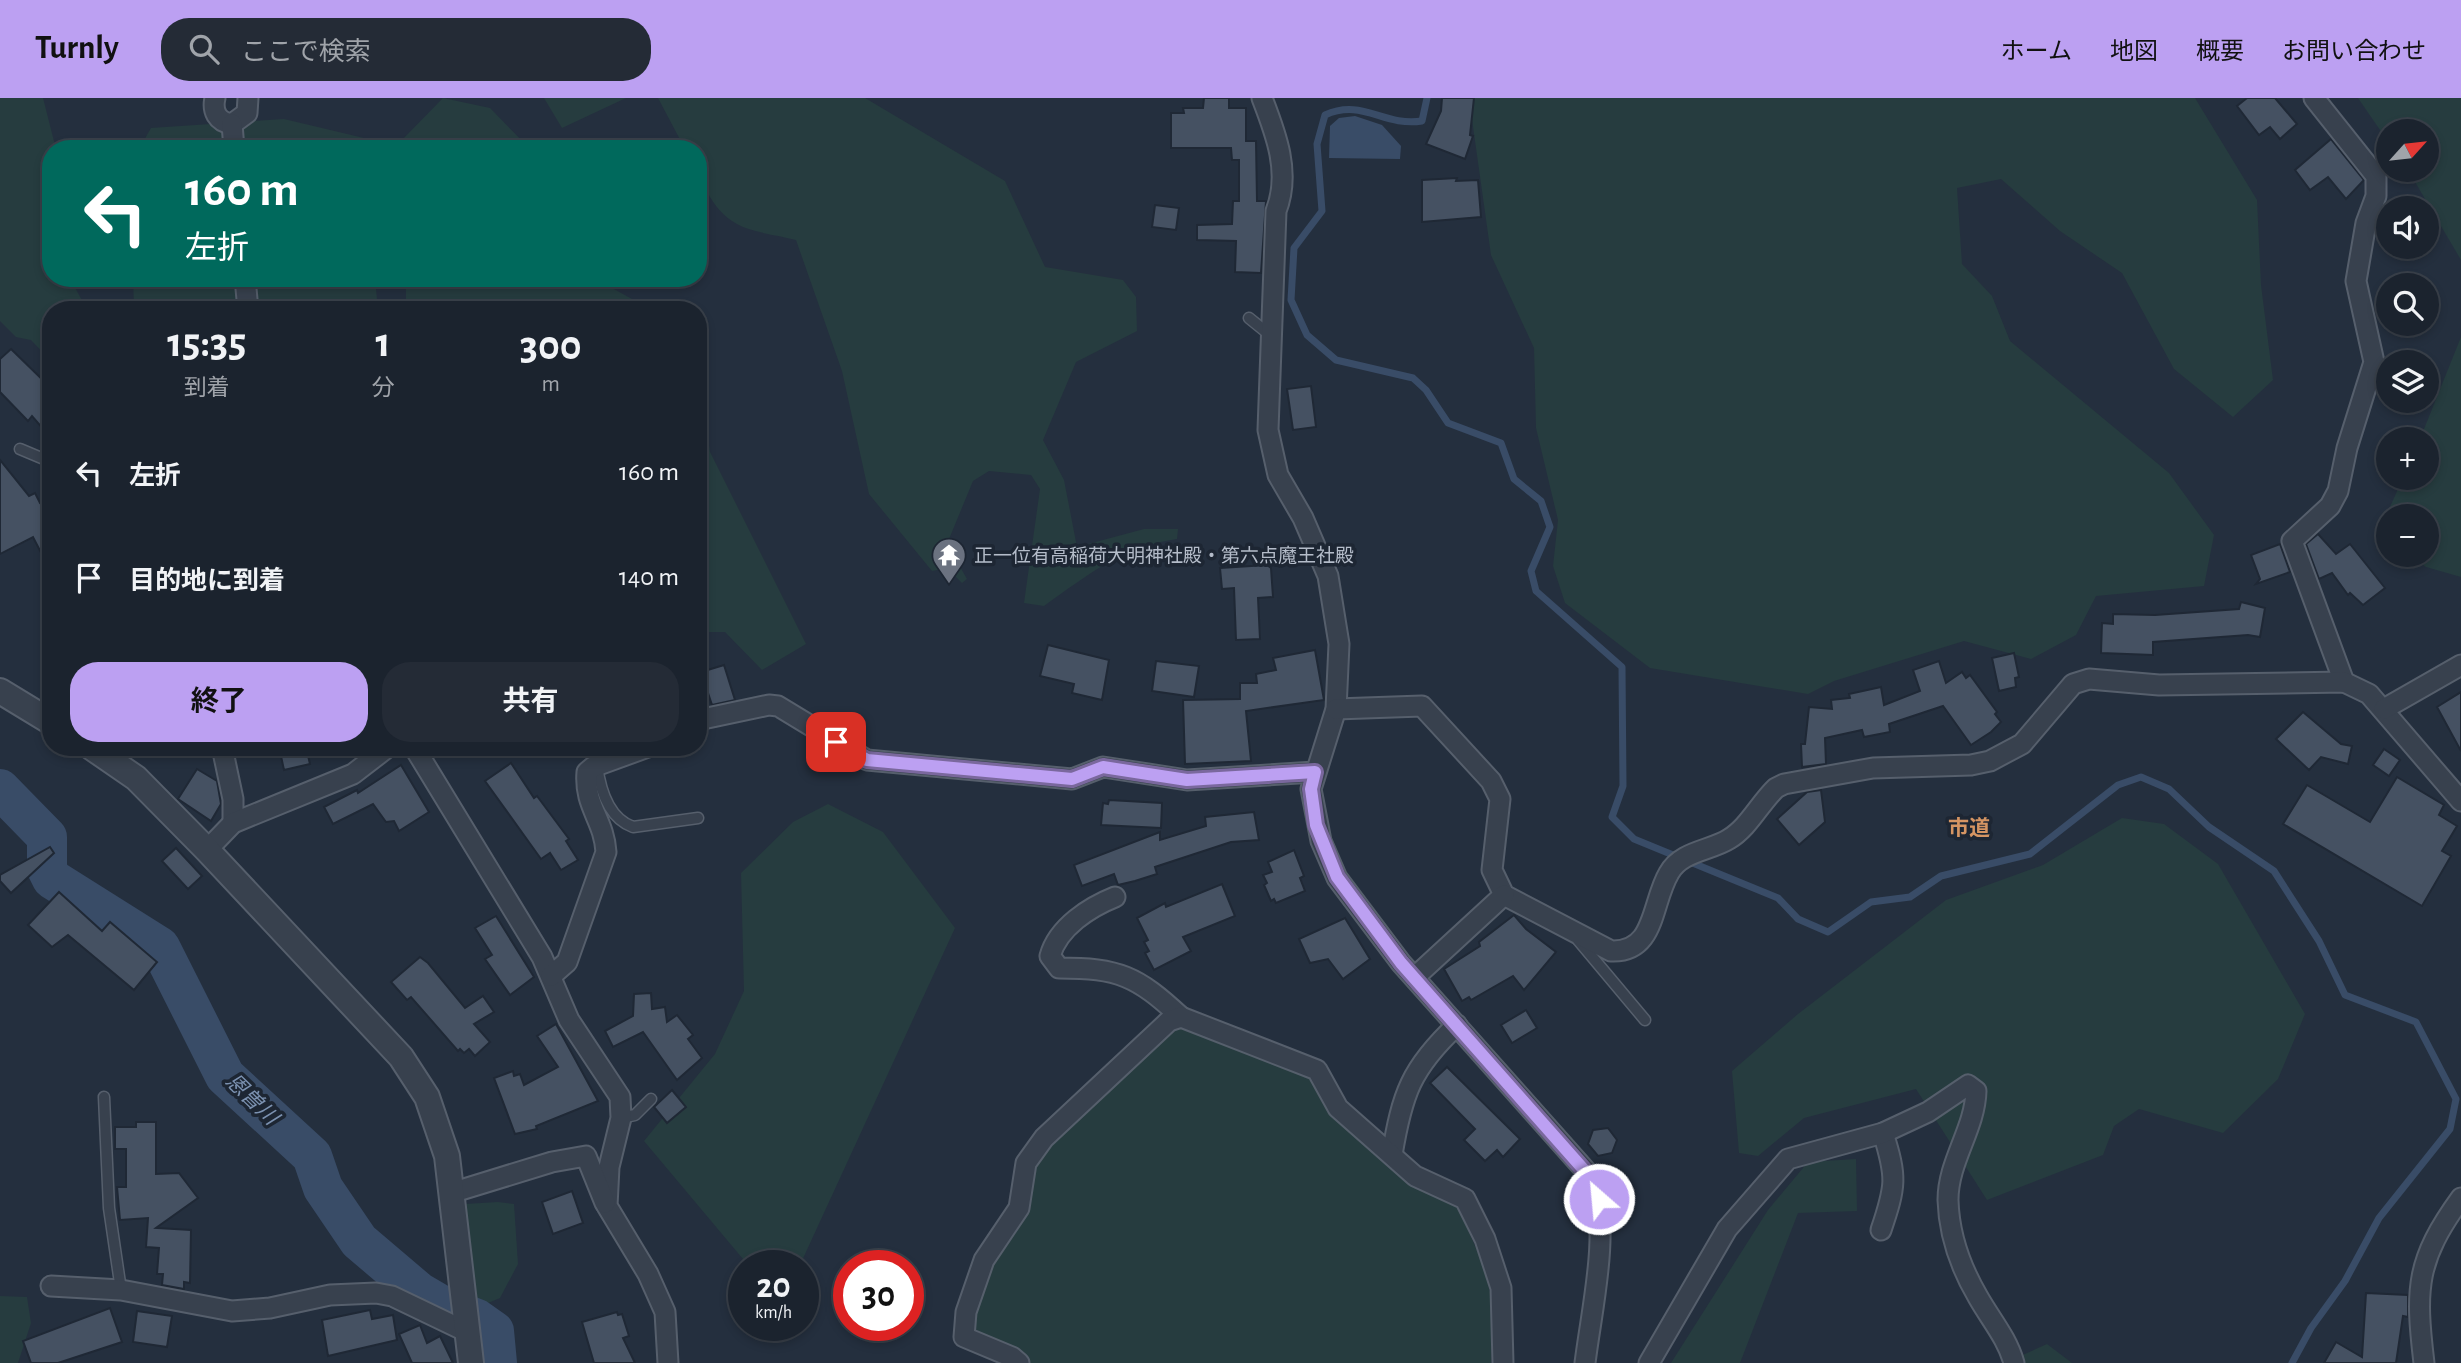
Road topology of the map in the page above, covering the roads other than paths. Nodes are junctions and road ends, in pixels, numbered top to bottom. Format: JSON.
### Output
{"nodes":[{"id":1,"x":215,"y":98,"type":"edge"},
{"id":2,"x":247,"y":98,"type":"edge"},
{"id":3,"x":1262,"y":98,"type":"edge"},
{"id":4,"x":2314,"y":98,"type":"edge"},
{"id":5,"x":232,"y":124,"type":"junction"},
{"id":6,"x":233,"y":140,"type":"edge"},
{"id":7,"x":1249,"y":317,"type":"dead end"},
{"id":8,"x":1272,"y":336,"type":"junction"},
{"id":9,"x":20,"y":449,"type":"dead end"},
{"id":10,"x":42,"y":458,"type":"edge"},
{"id":11,"x":2461,"y":665,"type":"edge"},
{"id":12,"x":2344,"y":682,"type":"junction"},
{"id":13,"x":0,"y":691,"type":"edge"},
{"id":14,"x":1336,"y":709,"type":"junction"},
{"id":15,"x":2384,"y":709,"type":"junction"},
{"id":16,"x":42,"y":717,"type":"edge"},
{"id":17,"x":707,"y":718,"type":"edge"},
{"id":18,"x":104,"y":756,"type":"edge"},
{"id":19,"x":224,"y":756,"type":"edge"},
{"id":20,"x":377,"y":756,"type":"edge"},
{"id":21,"x":419,"y":756,"type":"edge"},
{"id":22,"x":617,"y":756,"type":"edge"},
{"id":23,"x":593,"y":763,"type":"junction"},
{"id":24,"x":1315,"y":772,"type":"junction"},
{"id":25,"x":2461,"y":801,"type":"edge"},
{"id":26,"x":698,"y":818,"type":"dead end"},
{"id":27,"x":233,"y":823,"type":"junction"},
{"id":28,"x":207,"y":850,"type":"junction"},
{"id":29,"x":1504,"y":895,"type":"junction"},
{"id":30,"x":1115,"y":897,"type":"dead end"},
{"id":31,"x":1568,"y":929,"type":"junction"},
{"id":32,"x":551,"y":976,"type":"junction"},
{"id":33,"x":1416,"y":976,"type":"junction"},
{"id":34,"x":1181,"y":1017,"type":"junction"},
{"id":35,"x":1645,"y":1020,"type":"dead end"},
{"id":36,"x":1457,"y":1025,"type":"junction"},
{"id":37,"x":104,"y":1097,"type":"dead end"},
{"id":38,"x":651,"y":1099,"type":"dead end"},
{"id":39,"x":621,"y":1118,"type":"junction"},
{"id":40,"x":1883,"y":1133,"type":"junction"},
{"id":41,"x":1392,"y":1155,"type":"junction"},
{"id":42,"x":451,"y":1194,"type":"junction"},
{"id":43,"x":2461,"y":1198,"type":"edge"},
{"id":44,"x":607,"y":1206,"type":"junction"},
{"id":45,"x":1881,"y":1230,"type":"dead end"},
{"id":46,"x":51,"y":1286,"type":"dead end"},
{"id":47,"x":121,"y":1290,"type":"junction"},
{"id":48,"x":466,"y":1320,"type":"junction"},
{"id":49,"x":471,"y":1363,"type":"edge"},
{"id":50,"x":668,"y":1363,"type":"edge"},
{"id":51,"x":1019,"y":1363,"type":"edge"},
{"id":52,"x":1503,"y":1363,"type":"edge"},
{"id":53,"x":1585,"y":1363,"type":"edge"},
{"id":54,"x":1648,"y":1363,"type":"edge"},
{"id":55,"x":2014,"y":1363,"type":"edge"},
{"id":56,"x":2424,"y":1363,"type":"edge"}],
"edges":[{"from":1,"to":5,"type":"street"},
{"from":2,"to":5,"type":"street"},
{"from":3,"to":8,"type":"street"},
{"from":4,"to":12,"type":"street"},
{"from":5,"to":6,"type":"street"},
{"from":7,"to":8,"type":"lane"},
{"from":8,"to":14,"type":"street"},
{"from":9,"to":10,"type":"lane"},
{"from":11,"to":15,"type":"street"},
{"from":12,"to":15,"type":"street"},
{"from":12,"to":31,"type":"street"},
{"from":13,"to":16,"type":"street"},
{"from":14,"to":24,"type":"street"},
{"from":14,"to":29,"type":"street"},
{"from":15,"to":25,"type":"street"},
{"from":17,"to":24,"type":"street"},
{"from":18,"to":28,"type":"street"},
{"from":19,"to":27,"type":"street"},
{"from":20,"to":27,"type":"street"},
{"from":21,"to":32,"type":"street"},
{"from":22,"to":23,"type":"street"},
{"from":23,"to":26,"type":"lane"},
{"from":23,"to":32,"type":"street"},
{"from":24,"to":33,"type":"street"},
{"from":27,"to":28,"type":"street"},
{"from":28,"to":42,"type":"street"},
{"from":29,"to":31,"type":"street"},
{"from":29,"to":33,"type":"street"},
{"from":30,"to":34,"type":"street"},
{"from":31,"to":35,"type":"lane"},
{"from":32,"to":39,"type":"street"},
{"from":33,"to":36,"type":"street"},
{"from":34,"to":41,"type":"street"},
{"from":34,"to":51,"type":"street"},
{"from":36,"to":41,"type":"street"},
{"from":36,"to":53,"type":"street"},
{"from":37,"to":47,"type":"lane"},
{"from":38,"to":39,"type":"lane"},
{"from":39,"to":44,"type":"street"},
{"from":40,"to":45,"type":"street"},
{"from":40,"to":54,"type":"street"},
{"from":40,"to":55,"type":"street"},
{"from":41,"to":52,"type":"street"},
{"from":42,"to":44,"type":"street"},
{"from":42,"to":48,"type":"street"},
{"from":43,"to":56,"type":"street"},
{"from":44,"to":50,"type":"street"},
{"from":46,"to":47,"type":"street"},
{"from":47,"to":48,"type":"street"},
{"from":48,"to":49,"type":"street"}]}
